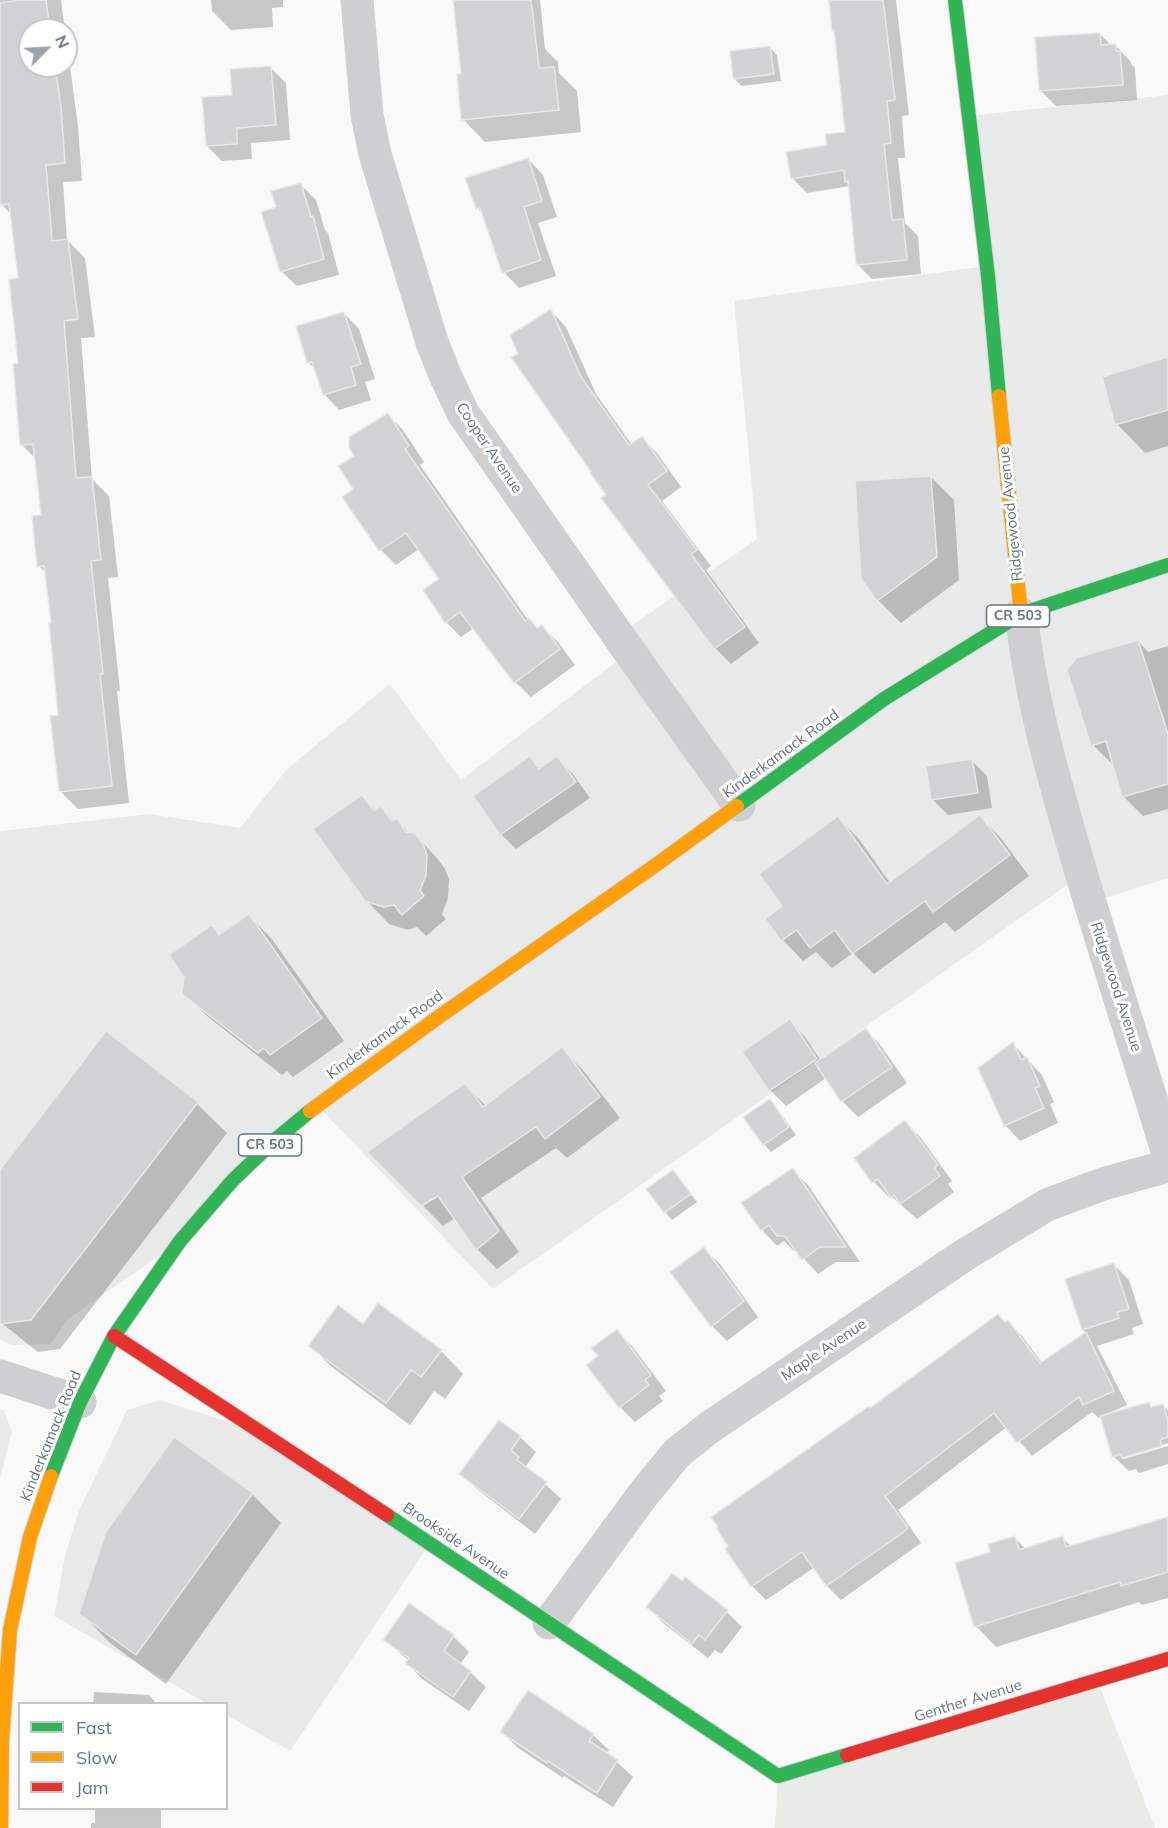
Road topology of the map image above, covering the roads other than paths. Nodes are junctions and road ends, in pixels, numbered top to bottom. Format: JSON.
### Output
{"nodes":[{"id":1,"x":357,"y":0,"type":"edge"},
{"id":2,"x":955,"y":0,"type":"edge"},
{"id":3,"x":1168,"y":565,"type":"edge"},
{"id":4,"x":1021,"y":614,"type":"junction"},
{"id":5,"x":739,"y":805,"type":"junction"},
{"id":6,"x":1168,"y":1154,"type":"edge"},
{"id":7,"x":1168,"y":1166,"type":"edge"},
{"id":8,"x":114,"y":1336,"type":"junction"},
{"id":9,"x":0,"y":1376,"type":"edge"},
{"id":10,"x":80,"y":1402,"type":"junction"},
{"id":11,"x":549,"y":1623,"type":"junction"},
{"id":12,"x":1168,"y":1659,"type":"edge"},
{"id":13,"x":778,"y":1776,"type":"joint"},
{"id":14,"x":1,"y":1828,"type":"edge"}],
"edges":[{"from":1,"to":5,"type":"street","name":"Cooper Avenue"},
{"from":2,"to":4,"type":"main road","name":"Ridgewood Avenue"},
{"from":3,"to":4,"type":"main road","name":"Kinderkamack Road","number":"CR 503"},
{"from":4,"to":5,"type":"main road","name":"Kinderkamack Road","number":"CR 503"},
{"from":4,"to":6,"type":"street","name":"Ridgewood Avenue"},
{"from":5,"to":8,"type":"main road","name":"Kinderkamack Road","number":"CR 503"},
{"from":7,"to":11,"type":"street","name":"Maple Avenue"},
{"from":8,"to":10,"type":"main road","name":"Kinderkamack Road","number":"CR 503"},
{"from":8,"to":11,"type":"main road","name":"Brookside Avenue"},
{"from":9,"to":10,"type":"street"},
{"from":10,"to":14,"type":"main road","name":"Kinderkamack Road","number":"CR 503"},
{"from":11,"to":13,"type":"main road","name":"Brookside Avenue"},
{"from":12,"to":13,"type":"main road","name":"Genther Avenue"}]}
